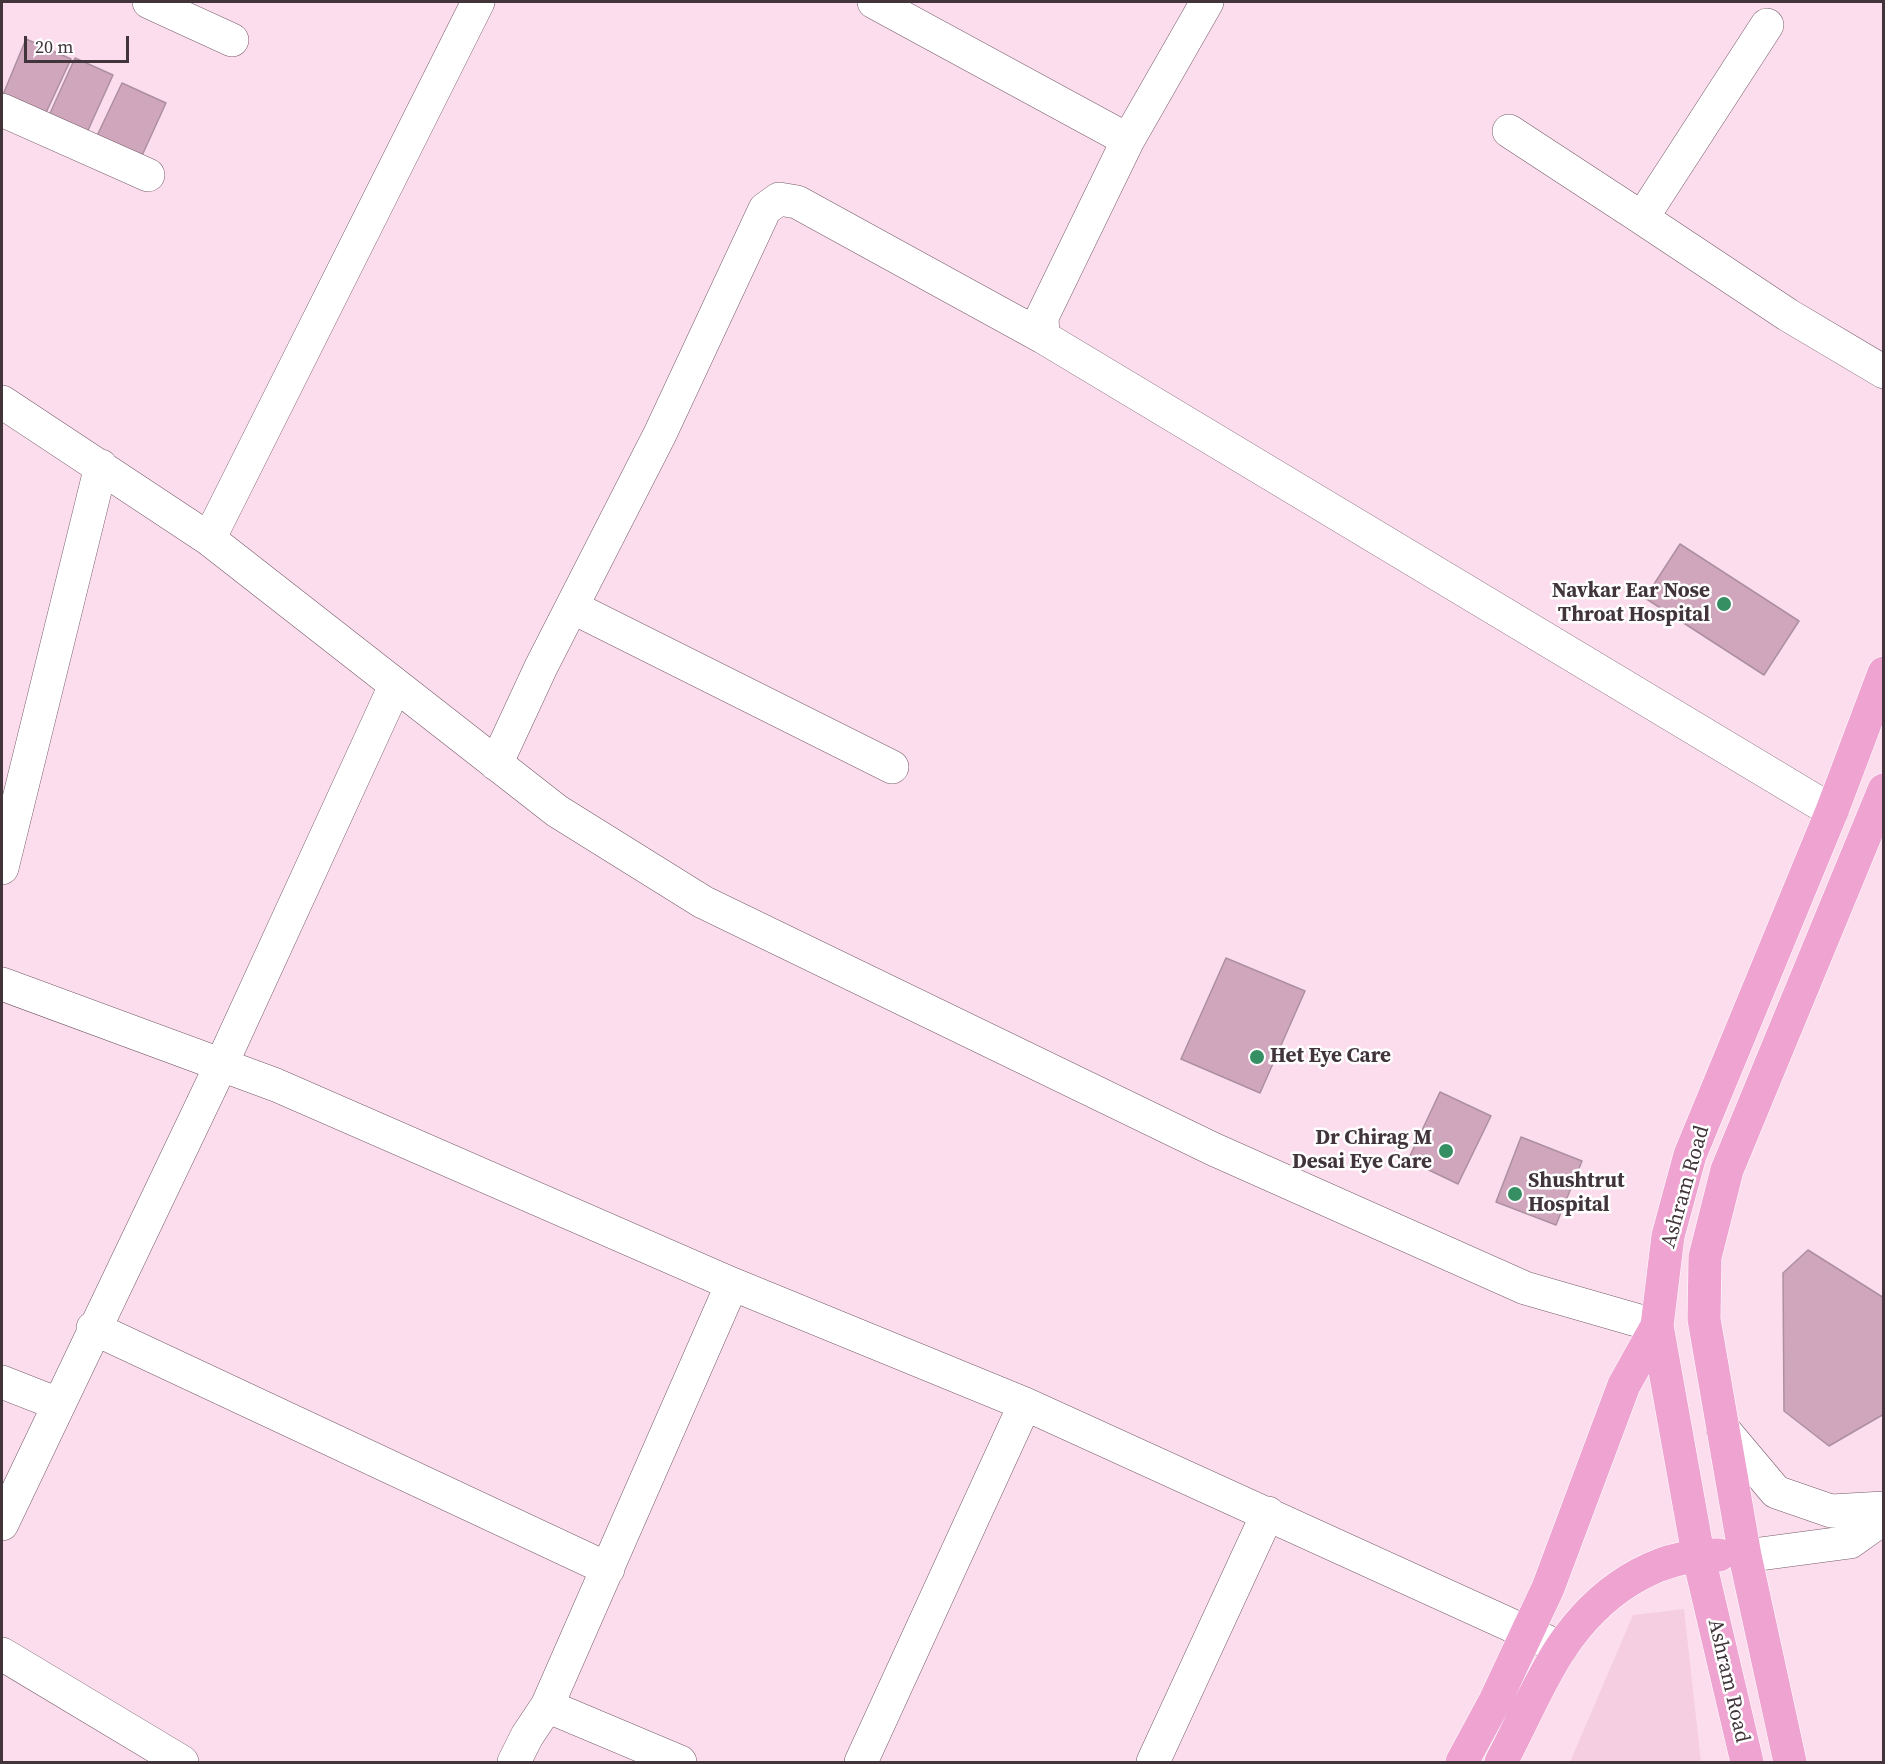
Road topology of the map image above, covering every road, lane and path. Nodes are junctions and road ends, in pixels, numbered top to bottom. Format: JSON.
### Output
{"nodes":[{"id":1,"x":149,"y":2,"type":"edge"},
{"id":2,"x":478,"y":2,"type":"edge"},
{"id":3,"x":1206,"y":2,"type":"edge"},
{"id":4,"x":888,"y":5,"type":"edge"},
{"id":5,"x":1767,"y":25,"type":"dead end"},
{"id":6,"x":232,"y":40,"type":"dead end"},
{"id":7,"x":2,"y":110,"type":"edge"},
{"id":8,"x":1509,"y":131,"type":"dead end"},
{"id":9,"x":1128,"y":140,"type":"junction"},
{"id":10,"x":148,"y":176,"type":"dead end"},
{"id":11,"x":1642,"y":218,"type":"junction"},
{"id":12,"x":1043,"y":337,"type":"junction"},
{"id":13,"x":1884,"y":372,"type":"edge"},
{"id":14,"x":2,"y":402,"type":"edge"},
{"id":15,"x":101,"y":466,"type":"junction"},
{"id":16,"x":209,"y":539,"type":"junction"},
{"id":17,"x":572,"y":607,"type":"junction"},
{"id":18,"x":1884,"y":673,"type":"edge"},
{"id":19,"x":395,"y":686,"type":"junction"},
{"id":20,"x":496,"y":764,"type":"junction"},
{"id":21,"x":892,"y":767,"type":"dead end"},
{"id":22,"x":1884,"y":790,"type":"edge"},
{"id":23,"x":1832,"y":811,"type":"junction"},
{"id":24,"x":2,"y":868,"type":"edge"},
{"id":25,"x":2,"y":984,"type":"edge"},
{"id":26,"x":222,"y":1063,"type":"junction"},
{"id":27,"x":732,"y":1284,"type":"junction"},
{"id":28,"x":1704,"y":1318,"type":"junction"},
{"id":29,"x":1657,"y":1326,"type":"junction"},
{"id":30,"x":93,"y":1328,"type":"junction"},
{"id":31,"x":2,"y":1382,"type":"edge"},
{"id":32,"x":58,"y":1404,"type":"junction"},
{"id":33,"x":1025,"y":1404,"type":"junction"},
{"id":34,"x":1723,"y":1429,"type":"junction"},
{"id":35,"x":1884,"y":1508,"type":"edge"},
{"id":36,"x":1268,"y":1513,"type":"junction"},
{"id":37,"x":1884,"y":1518,"type":"edge"},
{"id":38,"x":2,"y":1524,"type":"edge"},
{"id":39,"x":1698,"y":1554,"type":"junction"},
{"id":40,"x":1745,"y":1556,"type":"junction"},
{"id":41,"x":608,"y":1569,"type":"junction"},
{"id":42,"x":1528,"y":1632,"type":"junction"},
{"id":43,"x":1561,"y":1648,"type":"junction"},
{"id":44,"x":2,"y":1654,"type":"edge"},
{"id":45,"x":548,"y":1706,"type":"junction"},
{"id":46,"x":182,"y":1762,"type":"edge"},
{"id":47,"x":514,"y":1762,"type":"edge"},
{"id":48,"x":680,"y":1762,"type":"edge"},
{"id":49,"x":861,"y":1762,"type":"edge"},
{"id":50,"x":1153,"y":1762,"type":"edge"},
{"id":51,"x":1462,"y":1762,"type":"edge"},
{"id":52,"x":1501,"y":1762,"type":"edge"},
{"id":53,"x":1747,"y":1762,"type":"edge"},
{"id":54,"x":1790,"y":1762,"type":"edge"}],
"edges":[{"from":1,"to":6,"type":"street"},
{"from":2,"to":16,"type":"street"},
{"from":3,"to":9,"type":"street"},
{"from":4,"to":9,"type":"street"},
{"from":5,"to":11,"type":"street"},
{"from":7,"to":10,"type":"street"},
{"from":8,"to":11,"type":"street"},
{"from":9,"to":12,"type":"street"},
{"from":11,"to":13,"type":"street"},
{"from":12,"to":17,"type":"street"},
{"from":12,"to":23,"type":"street"},
{"from":14,"to":15,"type":"street"},
{"from":15,"to":16,"type":"street"},
{"from":15,"to":24,"type":"street"},
{"from":16,"to":19,"type":"street"},
{"from":17,"to":20,"type":"street"},
{"from":17,"to":21,"type":"street"},
{"from":18,"to":23,"type":"main road","name":"Ashram Road"},
{"from":19,"to":20,"type":"street"},
{"from":19,"to":26,"type":"street"},
{"from":20,"to":29,"type":"street"},
{"from":22,"to":28,"type":"main road","name":"Ashram Road"},
{"from":23,"to":29,"type":"main road","name":"Ashram Road"},
{"from":25,"to":26,"type":"street"},
{"from":26,"to":27,"type":"street"},
{"from":26,"to":30,"type":"street"},
{"from":27,"to":33,"type":"street"},
{"from":27,"to":41,"type":"street"},
{"from":28,"to":29,"type":"main road"},
{"from":28,"to":34,"type":"main road","name":"Ashram Road"},
{"from":29,"to":39,"type":"main road","name":"Ashram Road"},
{"from":29,"to":42,"type":"main road"},
{"from":30,"to":32,"type":"street"},
{"from":30,"to":41,"type":"street"},
{"from":31,"to":32,"type":"street"},
{"from":32,"to":38,"type":"street"},
{"from":33,"to":36,"type":"street"},
{"from":33,"to":49,"type":"street"},
{"from":34,"to":35,"type":"street"},
{"from":34,"to":40,"type":"main road","name":"Ashram Road"},
{"from":36,"to":42,"type":"street"},
{"from":36,"to":50,"type":"street"},
{"from":37,"to":40,"type":"street"},
{"from":39,"to":40,"type":"main road"},
{"from":39,"to":43,"type":"main road"},
{"from":39,"to":53,"type":"main road","name":"Ashram Road"},
{"from":40,"to":54,"type":"main road","name":"Ashram Road"},
{"from":41,"to":45,"type":"street"},
{"from":42,"to":43,"type":"street"},
{"from":42,"to":51,"type":"main road"},
{"from":43,"to":52,"type":"main road"},
{"from":44,"to":46,"type":"street"},
{"from":45,"to":47,"type":"street"},
{"from":45,"to":48,"type":"street"}]}
